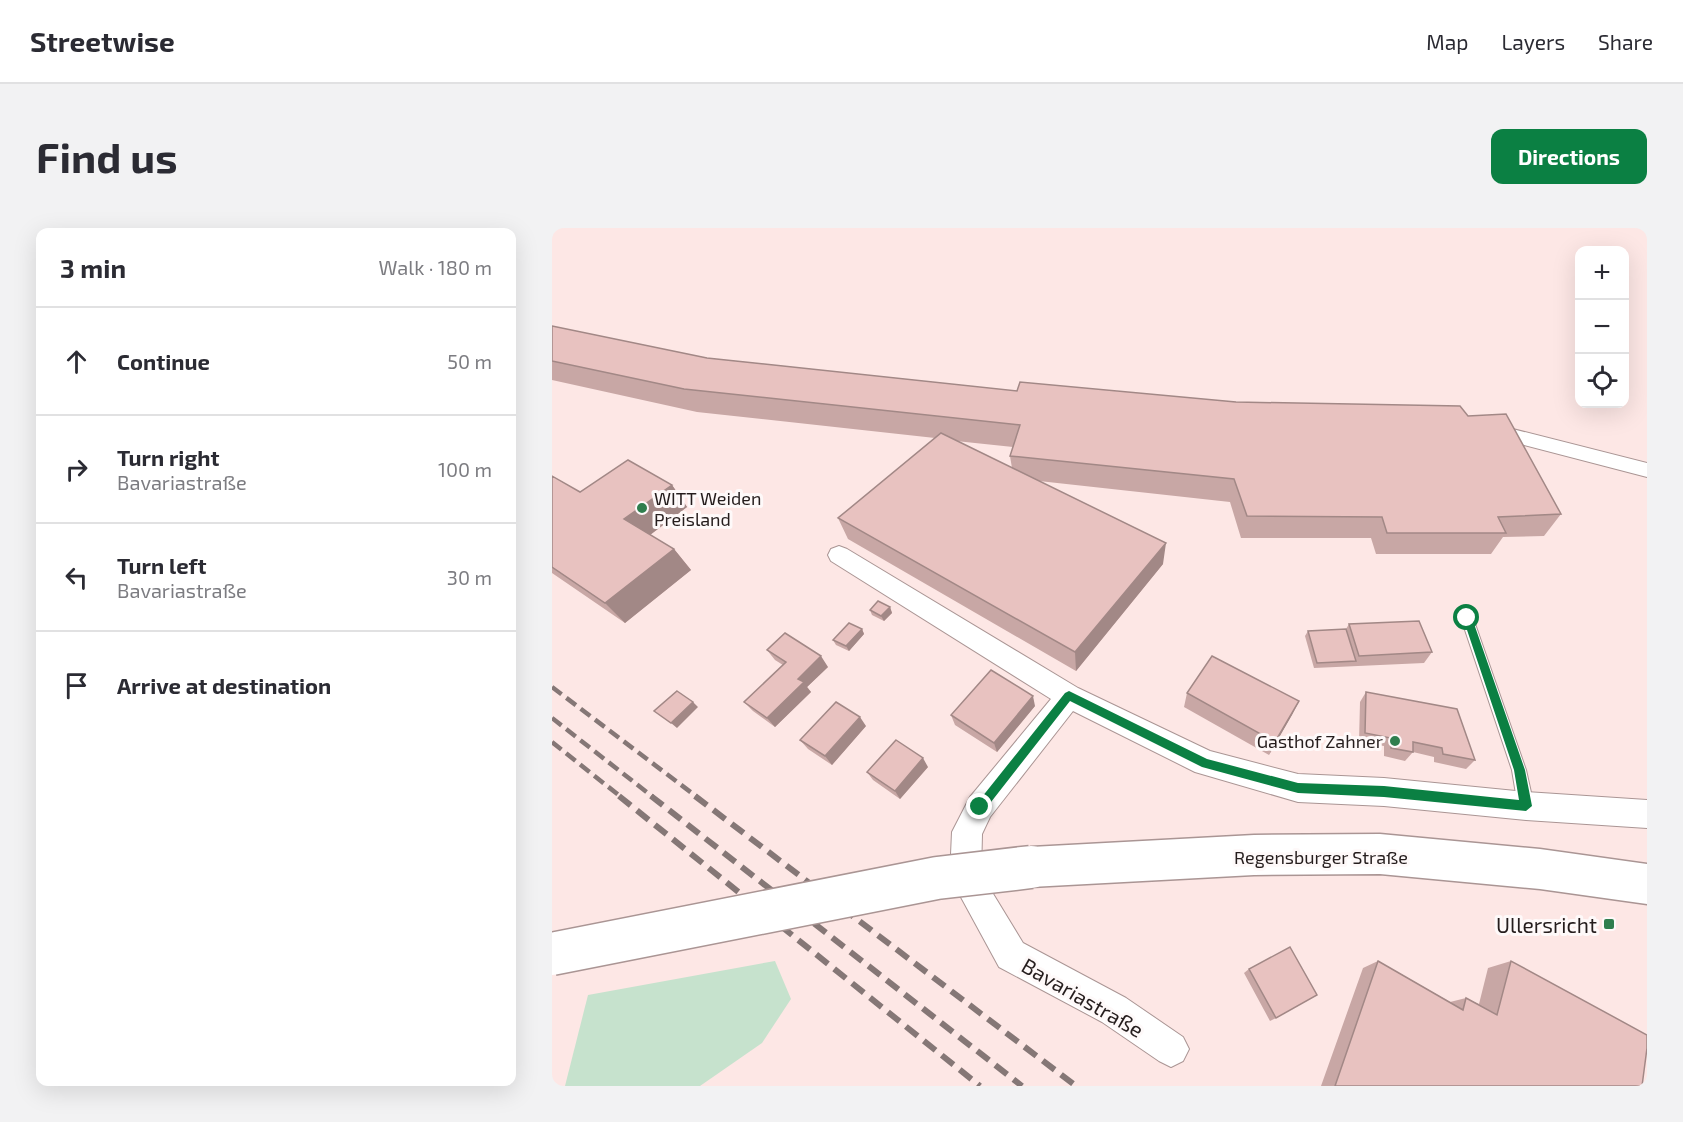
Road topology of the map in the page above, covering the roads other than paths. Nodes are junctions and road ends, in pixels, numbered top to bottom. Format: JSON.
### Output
{"nodes":[{"id":1,"x":1467,"y":423,"type":"edge"},
{"id":2,"x":1647,"y":470,"type":"edge"},
{"id":3,"x":838,"y":555,"type":"dead end"},
{"id":4,"x":1467,"y":618,"type":"dead end"},
{"id":5,"x":1069,"y":696,"type":"junction"},
{"id":6,"x":1526,"y":806,"type":"junction"},
{"id":7,"x":1647,"y":814,"type":"edge"},
{"id":8,"x":1647,"y":884,"type":"edge"},
{"id":9,"x":552,"y":954,"type":"edge"},
{"id":10,"x":1171,"y":1049,"type":"dead end"}],
"edges":[{"from":1,"to":2,"type":"street"},
{"from":3,"to":5,"type":"street"},
{"from":4,"to":6,"type":"lane"},
{"from":5,"to":6,"type":"street"},
{"from":5,"to":10,"type":"street","name":"Bavariastraße"},
{"from":6,"to":7,"type":"street"},
{"from":8,"to":9,"type":"main road","name":"Regensburger Straße","bridge":true}]}
